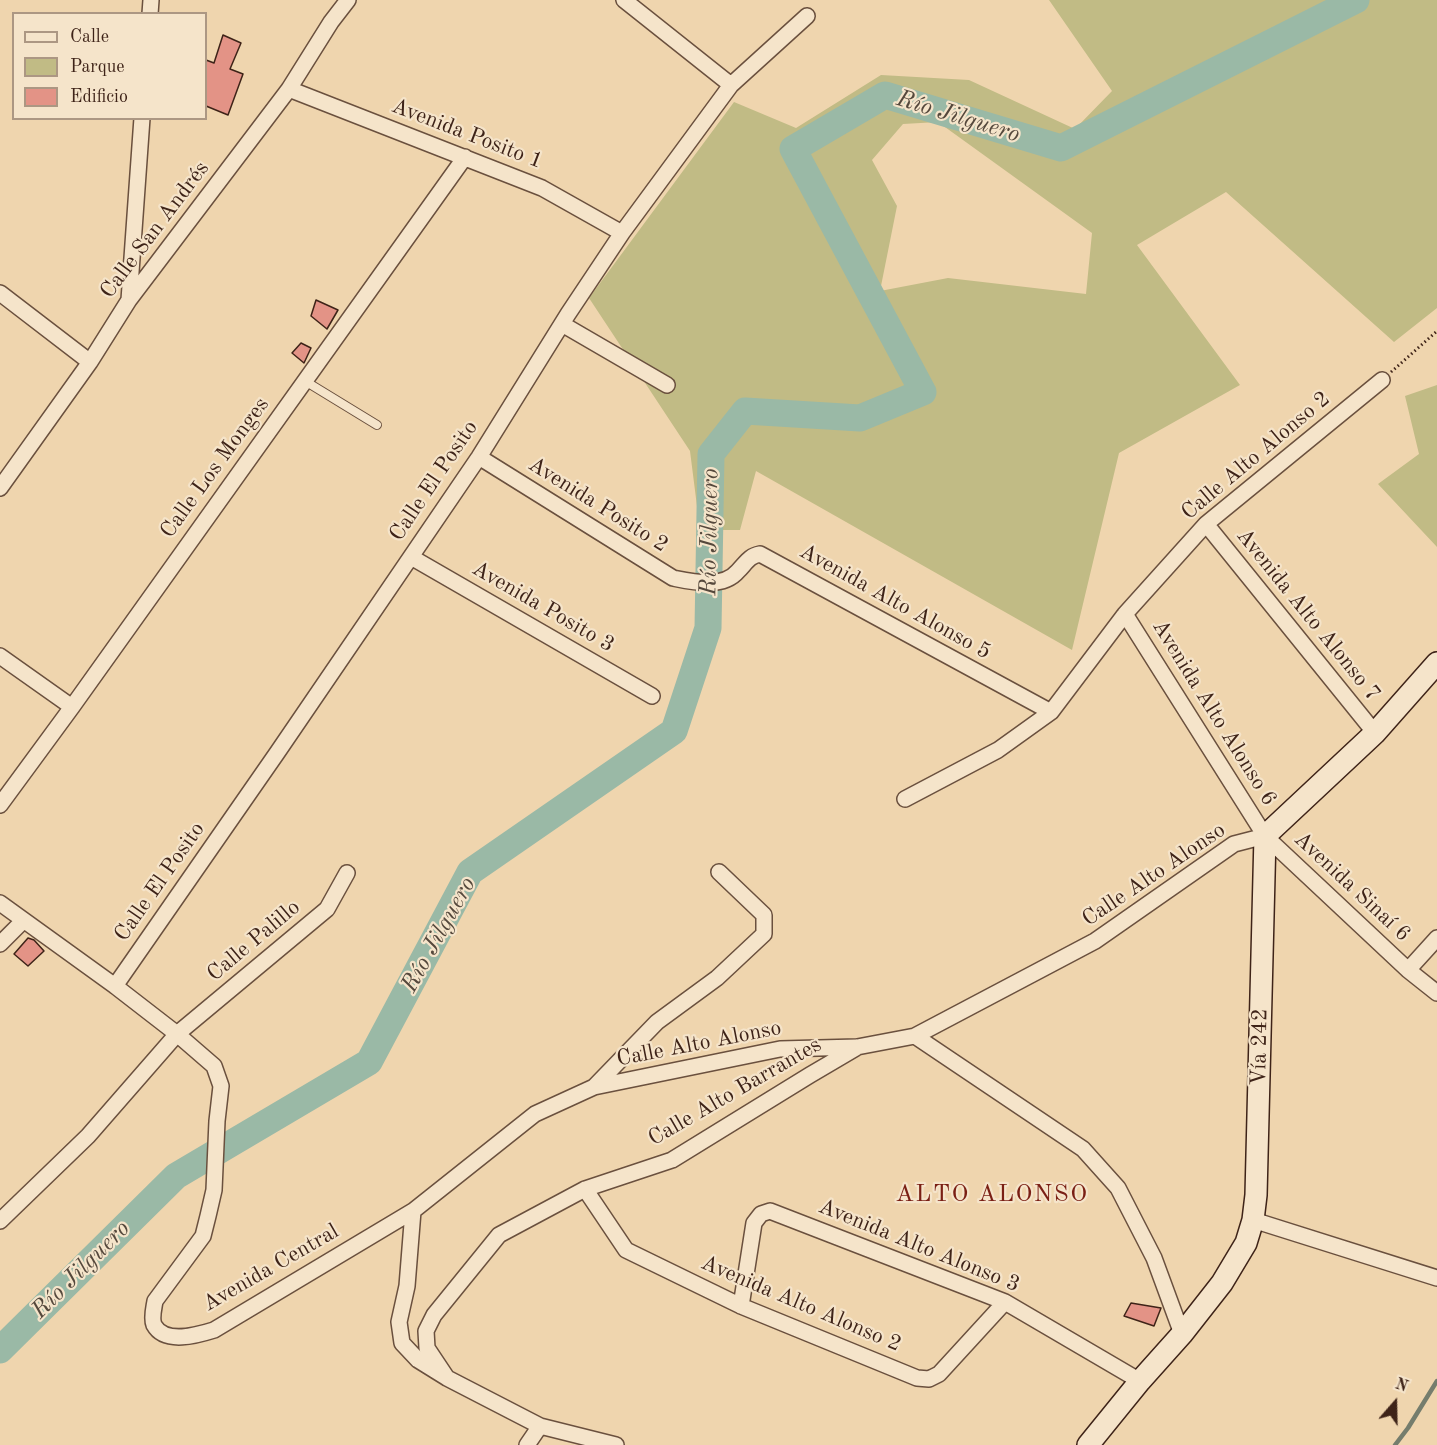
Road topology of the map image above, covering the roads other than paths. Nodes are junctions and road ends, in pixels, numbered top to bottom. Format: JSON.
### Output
{"nodes":[{"id":1,"x":348,"y":0,"type":"edge"},
{"id":2,"x":624,"y":0,"type":"edge"},
{"id":3,"x":807,"y":16,"type":"dead end"},
{"id":4,"x":731,"y":85,"type":"junction"},
{"id":5,"x":289,"y":89,"type":"junction"},
{"id":6,"x":142,"y":120,"type":"edge"},
{"id":7,"x":465,"y":157,"type":"junction"},
{"id":8,"x":622,"y":233,"type":"junction"},
{"id":9,"x":0,"y":293,"type":"edge"},
{"id":10,"x":129,"y":300,"type":"junction"},
{"id":11,"x":562,"y":324,"type":"junction"},
{"id":12,"x":90,"y":362,"type":"junction"},
{"id":13,"x":1382,"y":380,"type":"road end"},
{"id":14,"x":305,"y":381,"type":"junction"},
{"id":15,"x":667,"y":385,"type":"dead end"},
{"id":16,"x":377,"y":425,"type":"dead end"},
{"id":17,"x":479,"y":457,"type":"junction"},
{"id":18,"x":0,"y":488,"type":"edge"},
{"id":19,"x":1206,"y":524,"type":"junction"},
{"id":20,"x":411,"y":557,"type":"junction"},
{"id":21,"x":723,"y":582,"type":"joint"},
{"id":22,"x":1125,"y":614,"type":"junction"},
{"id":23,"x":0,"y":656,"type":"edge"},
{"id":24,"x":1437,"y":663,"type":"edge"},
{"id":25,"x":652,"y":696,"type":"dead end"},
{"id":26,"x":72,"y":707,"type":"junction"},
{"id":27,"x":1051,"y":712,"type":"junction"},
{"id":28,"x":1375,"y":733,"type":"junction"},
{"id":29,"x":905,"y":799,"type":"dead end"},
{"id":30,"x":0,"y":805,"type":"edge"},
{"id":31,"x":1265,"y":836,"type":"junction"},
{"id":32,"x":719,"y":872,"type":"dead end"},
{"id":33,"x":347,"y":873,"type":"dead end"},
{"id":34,"x":0,"y":903,"type":"edge"},
{"id":35,"x":23,"y":921,"type":"junction"},
{"id":36,"x":1437,"y":938,"type":"edge"},
{"id":37,"x":0,"y":944,"type":"edge"},
{"id":38,"x":1408,"y":970,"type":"junction"},
{"id":39,"x":115,"y":986,"type":"junction"},
{"id":40,"x":1437,"y":993,"type":"edge"},
{"id":41,"x":177,"y":1034,"type":"junction"},
{"id":42,"x":915,"y":1036,"type":"junction"},
{"id":43,"x":857,"y":1047,"type":"junction"},
{"id":44,"x":594,"y":1087,"type":"junction"},
{"id":45,"x":585,"y":1189,"type":"junction"},
{"id":46,"x":413,"y":1211,"type":"junction"},
{"id":47,"x":1253,"y":1220,"type":"junction"},
{"id":48,"x":0,"y":1221,"type":"edge"},
{"id":49,"x":1437,"y":1278,"type":"edge"},
{"id":50,"x":1005,"y":1302,"type":"junction"},
{"id":51,"x":741,"y":1306,"type":"junction"},
{"id":52,"x":1182,"y":1334,"type":"junction"},
{"id":53,"x":447,"y":1378,"type":"junction"},
{"id":54,"x":1140,"y":1380,"type":"junction"},
{"id":55,"x":540,"y":1426,"type":"junction"},
{"id":56,"x":527,"y":1445,"type":"edge"},
{"id":57,"x":616,"y":1445,"type":"edge"},
{"id":58,"x":1088,"y":1445,"type":"edge"}],
"edges":[{"from":1,"to":5,"type":"street","name":"Calle San Andrés"},
{"from":2,"to":4,"type":"street"},
{"from":3,"to":4,"type":"street","name":"Calle El Posito"},
{"from":4,"to":8,"type":"street","name":"Calle El Posito"},
{"from":5,"to":7,"type":"street","name":"Avenida Posito 1"},
{"from":5,"to":10,"type":"street","name":"Calle San Andrés"},
{"from":6,"to":10,"type":"street"},
{"from":7,"to":8,"type":"street","name":"Avenida Posito 1"},
{"from":7,"to":14,"type":"street","name":"Calle Los Monges"},
{"from":8,"to":11,"type":"street","name":"Calle El Posito"},
{"from":9,"to":12,"type":"street"},
{"from":10,"to":12,"type":"street","name":"Calle San Andrés"},
{"from":11,"to":15,"type":"street"},
{"from":11,"to":17,"type":"street","name":"Calle El Posito"},
{"from":12,"to":18,"type":"street","name":"Calle San Andrés"},
{"from":13,"to":19,"type":"street","name":"Calle Alto Alonso 2"},
{"from":14,"to":16,"type":"lane"},
{"from":14,"to":26,"type":"street","name":"Calle Los Monges"},
{"from":17,"to":20,"type":"street","name":"Calle El Posito"},
{"from":17,"to":21,"type":"street","name":"Avenida Posito 2"},
{"from":19,"to":22,"type":"street","name":"Calle Alto Alonso 2"},
{"from":19,"to":28,"type":"street","name":"Avenida Alto Alonso 7"},
{"from":20,"to":25,"type":"street","name":"Avenida Posito 3"},
{"from":20,"to":39,"type":"street","name":"Calle El Posito"},
{"from":21,"to":27,"type":"street","name":"Avenida Alto Alonso 5"},
{"from":22,"to":27,"type":"street","name":"Calle Alto Alonso 2"},
{"from":22,"to":31,"type":"street","name":"Avenida Alto Alonso 6"},
{"from":23,"to":26,"type":"street"},
{"from":24,"to":28,"type":"main road"},
{"from":26,"to":30,"type":"street","name":"Calle Los Monges"},
{"from":27,"to":29,"type":"street","name":"Calle Alto Alonso 2"},
{"from":28,"to":31,"type":"main road"},
{"from":31,"to":38,"type":"street","name":"Avenida Sinaí 6"},
{"from":31,"to":42,"type":"street","name":"Calle Alto Alonso"},
{"from":31,"to":47,"type":"main road","name":"Vía 242"},
{"from":32,"to":44,"type":"street"},
{"from":33,"to":41,"type":"street","name":"Calle Palillo"},
{"from":34,"to":35,"type":"street","name":"Avenida Central"},
{"from":35,"to":37,"type":"street"},
{"from":35,"to":39,"type":"street","name":"Avenida Central"},
{"from":36,"to":38,"type":"street"},
{"from":38,"to":40,"type":"street","name":"Avenida Sinaí 6"},
{"from":39,"to":41,"type":"street","name":"Avenida Central"},
{"from":41,"to":46,"type":"street","name":"Avenida Central"},
{"from":41,"to":48,"type":"street","name":"Calle Palillo"},
{"from":42,"to":43,"type":"street","name":"Calle Alto Alonso"},
{"from":42,"to":52,"type":"street"},
{"from":43,"to":44,"type":"street","name":"Calle Alto Alonso"},
{"from":43,"to":45,"type":"street","name":"Calle Alto Barrantes"},
{"from":44,"to":46,"type":"street","name":"Calle Alto Alonso"},
{"from":45,"to":51,"type":"street","name":"Avenida Alto Alonso 2"},
{"from":45,"to":53,"type":"street","name":"Calle Alto Barrantes"},
{"from":46,"to":53,"type":"street"},
{"from":47,"to":49,"type":"street"},
{"from":47,"to":52,"type":"main road","name":"Vía 242"},
{"from":50,"to":51,"type":"street","name":"Avenida Alto Alonso 2"},
{"from":50,"to":51,"type":"street","name":"Avenida Alto Alonso 3"},
{"from":50,"to":54,"type":"street","name":"Avenida Alto Alonso 3"},
{"from":52,"to":54,"type":"main road","name":"Vía 242"},
{"from":53,"to":55,"type":"street"},
{"from":54,"to":58,"type":"main road","name":"Vía 242"},
{"from":55,"to":56,"type":"street"},
{"from":55,"to":57,"type":"street"}]}
